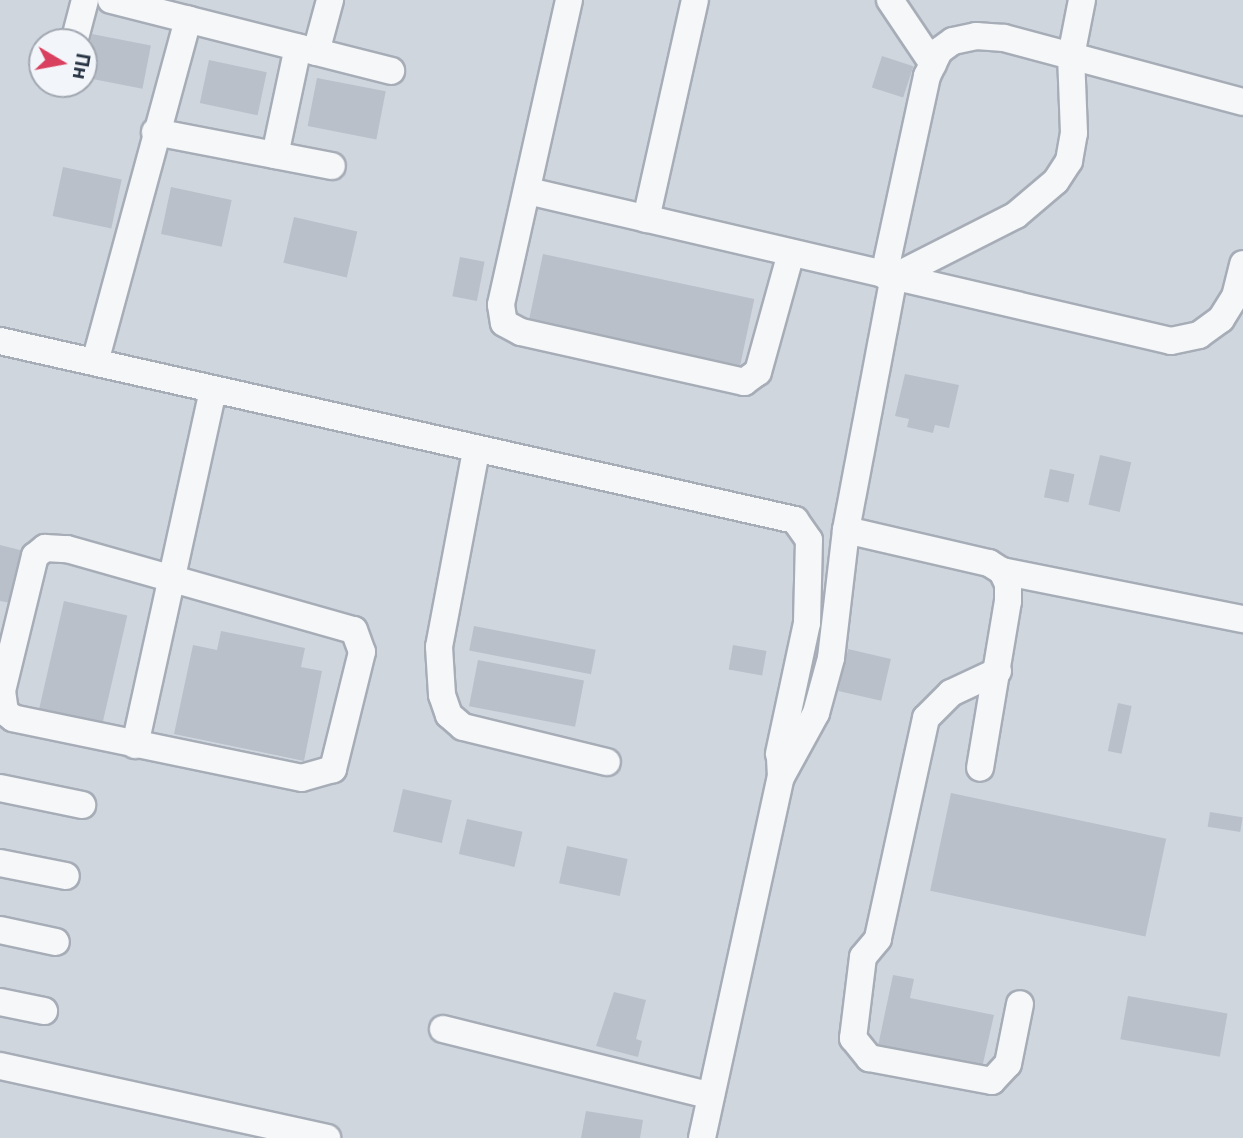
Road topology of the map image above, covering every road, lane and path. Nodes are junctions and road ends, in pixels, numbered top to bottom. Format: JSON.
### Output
{"nodes":[{"id":1,"x":85,"y":0,"type":"edge"},
{"id":2,"x":111,"y":0,"type":"edge"},
{"id":3,"x":330,"y":0,"type":"edge"},
{"id":4,"x":569,"y":0,"type":"edge"},
{"id":5,"x":695,"y":0,"type":"edge"},
{"id":6,"x":890,"y":0,"type":"edge"},
{"id":7,"x":1082,"y":0,"type":"edge"},
{"id":8,"x":188,"y":19,"type":"junction"},
{"id":9,"x":78,"y":28,"type":"edge"},
{"id":10,"x":307,"y":50,"type":"junction"},
{"id":11,"x":1071,"y":56,"type":"junction"},
{"id":12,"x":933,"y":64,"type":"junction"},
{"id":13,"x":391,"y":71,"type":"dead end"},
{"id":14,"x":1243,"y":102,"type":"edge"},
{"id":15,"x":155,"y":132,"type":"junction"},
{"id":16,"x":275,"y":155,"type":"junction"},
{"id":17,"x":332,"y":166,"type":"dead end"},
{"id":18,"x":528,"y":191,"type":"junction"},
{"id":19,"x":646,"y":219,"type":"junction"},
{"id":20,"x":792,"y":253,"type":"junction"},
{"id":21,"x":1243,"y":264,"type":"edge"},
{"id":22,"x":889,"y":276,"type":"junction"},
{"id":23,"x":0,"y":341,"type":"edge"},
{"id":24,"x":95,"y":362,"type":"junction"},
{"id":25,"x":213,"y":390,"type":"junction"},
{"id":26,"x":476,"y":451,"type":"junction"},
{"id":27,"x":846,"y":530,"type":"junction"},
{"id":28,"x":1002,"y":571,"type":"junction"},
{"id":29,"x":170,"y":578,"type":"junction"},
{"id":30,"x":1243,"y":619,"type":"edge"},
{"id":31,"x":998,"y":671,"type":"junction"},
{"id":32,"x":135,"y":745,"type":"junction"},
{"id":33,"x":607,"y":762,"type":"dead end"},
{"id":34,"x":780,"y":766,"type":"junction"},
{"id":35,"x":980,"y":768,"type":"dead end"},
{"id":36,"x":0,"y":788,"type":"edge"},
{"id":37,"x":82,"y":805,"type":"dead end"},
{"id":38,"x":0,"y":863,"type":"edge"},
{"id":39,"x":66,"y":876,"type":"dead end"},
{"id":40,"x":0,"y":930,"type":"edge"},
{"id":41,"x":56,"y":942,"type":"dead end"},
{"id":42,"x":0,"y":1002,"type":"edge"},
{"id":43,"x":1020,"y":1004,"type":"dead end"},
{"id":44,"x":44,"y":1011,"type":"dead end"},
{"id":45,"x":443,"y":1030,"type":"dead end"},
{"id":46,"x":0,"y":1066,"type":"edge"},
{"id":47,"x":711,"y":1096,"type":"junction"},
{"id":48,"x":327,"y":1138,"type":"edge"},
{"id":49,"x":702,"y":1138,"type":"edge"}],
"edges":[{"from":1,"to":9,"type":"lane"},
{"from":2,"to":8,"type":"lane"},
{"from":3,"to":10,"type":"lane"},
{"from":4,"to":18,"type":"lane"},
{"from":5,"to":19,"type":"lane"},
{"from":6,"to":12,"type":"lane"},
{"from":7,"to":11,"type":"lane"},
{"from":8,"to":10,"type":"lane"},
{"from":8,"to":15,"type":"lane"},
{"from":10,"to":13,"type":"lane"},
{"from":10,"to":16,"type":"lane"},
{"from":11,"to":12,"type":"lane"},
{"from":11,"to":14,"type":"lane"},
{"from":11,"to":22,"type":"lane"},
{"from":12,"to":22,"type":"lane"},
{"from":15,"to":16,"type":"lane"},
{"from":15,"to":24,"type":"lane"},
{"from":16,"to":17,"type":"lane"},
{"from":18,"to":19,"type":"lane"},
{"from":18,"to":20,"type":"lane"},
{"from":19,"to":20,"type":"lane"},
{"from":20,"to":22,"type":"lane"},
{"from":21,"to":22,"type":"lane"},
{"from":22,"to":27,"type":"lane"},
{"from":23,"to":24,"type":"lane"},
{"from":24,"to":25,"type":"lane"},
{"from":25,"to":26,"type":"lane"},
{"from":25,"to":29,"type":"lane"},
{"from":26,"to":33,"type":"lane"},
{"from":26,"to":34,"type":"lane"},
{"from":27,"to":28,"type":"lane"},
{"from":27,"to":34,"type":"lane"},
{"from":28,"to":30,"type":"lane"},
{"from":28,"to":31,"type":"lane"},
{"from":29,"to":32,"type":"lane"},
{"from":29,"to":32,"type":"lane"},
{"from":29,"to":32,"type":"lane"},
{"from":31,"to":35,"type":"lane"},
{"from":31,"to":43,"type":"lane"},
{"from":34,"to":47,"type":"lane"},
{"from":36,"to":37,"type":"lane"},
{"from":38,"to":39,"type":"lane"},
{"from":40,"to":41,"type":"lane"},
{"from":42,"to":44,"type":"lane"},
{"from":45,"to":47,"type":"lane"},
{"from":46,"to":48,"type":"lane"},
{"from":47,"to":49,"type":"lane"}]}
